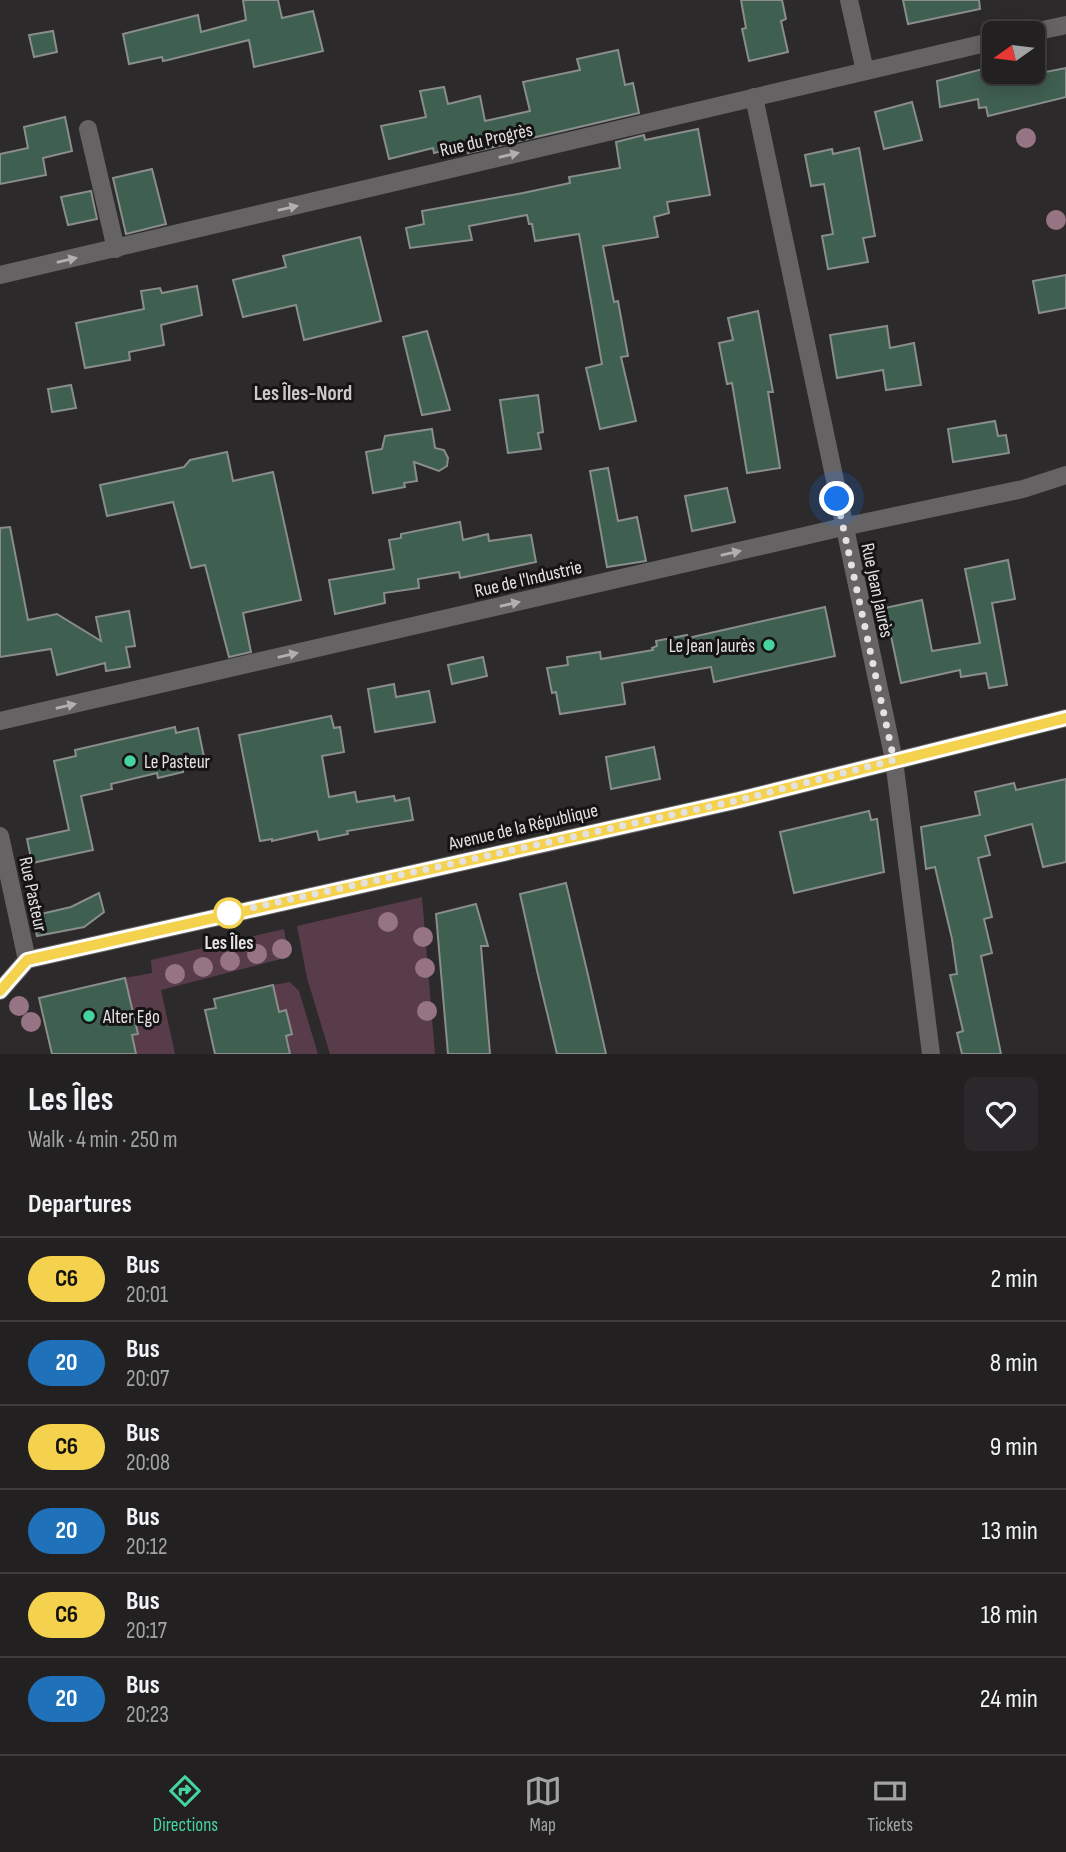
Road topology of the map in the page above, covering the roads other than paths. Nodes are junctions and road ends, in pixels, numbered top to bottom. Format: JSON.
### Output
{"nodes":[{"id":1,"x":849,"y":0,"type":"edge"},
{"id":2,"x":1066,"y":25,"type":"edge"},
{"id":3,"x":1045,"y":30,"type":"edge"},
{"id":4,"x":982,"y":44,"type":"edge"},
{"id":5,"x":865,"y":71,"type":"junction"},
{"id":6,"x":754,"y":97,"type":"junction"},
{"id":7,"x":88,"y":130,"type":"dead end"},
{"id":8,"x":116,"y":249,"type":"junction"},
{"id":9,"x":0,"y":275,"type":"edge"},
{"id":10,"x":1066,"y":475,"type":"edge"},
{"id":11,"x":844,"y":527,"type":"junction"},
{"id":12,"x":1066,"y":718,"type":"edge"},
{"id":13,"x":0,"y":722,"type":"edge"},
{"id":14,"x":894,"y":760,"type":"junction"},
{"id":15,"x":0,"y":836,"type":"edge"},
{"id":16,"x":27,"y":960,"type":"junction"},
{"id":17,"x":0,"y":991,"type":"edge"},
{"id":18,"x":932,"y":1054,"type":"edge"}],
"edges":[{"from":1,"to":5,"type":"street"},
{"from":2,"to":3,"type":"street"},
{"from":4,"to":5,"type":"street","name":"Rue du Progrès"},
{"from":5,"to":6,"type":"street","name":"Rue du Progrès"},
{"from":8,"to":6,"type":"street","name":"Rue du Progrès","one_way":true},
{"from":6,"to":11,"type":"street","name":"Rue Jean Jaurès"},
{"from":7,"to":8,"type":"street"},
{"from":9,"to":8,"type":"street","name":"Rue du Progrès","one_way":true},
{"from":10,"to":11,"type":"street","name":"Rue de l'Industrie"},
{"from":13,"to":11,"type":"street","name":"Rue de l'Industrie","one_way":true},
{"from":11,"to":14,"type":"street","name":"Rue Jean Jaurès"},
{"from":12,"to":14,"type":"street","name":"Avenue de la République"},
{"from":14,"to":16,"type":"street","name":"Avenue de la République"},
{"from":14,"to":18,"type":"street","name":"Rue Jean Jaurès"},
{"from":15,"to":16,"type":"street","name":"Rue Pasteur"},
{"from":16,"to":17,"type":"street"}]}
